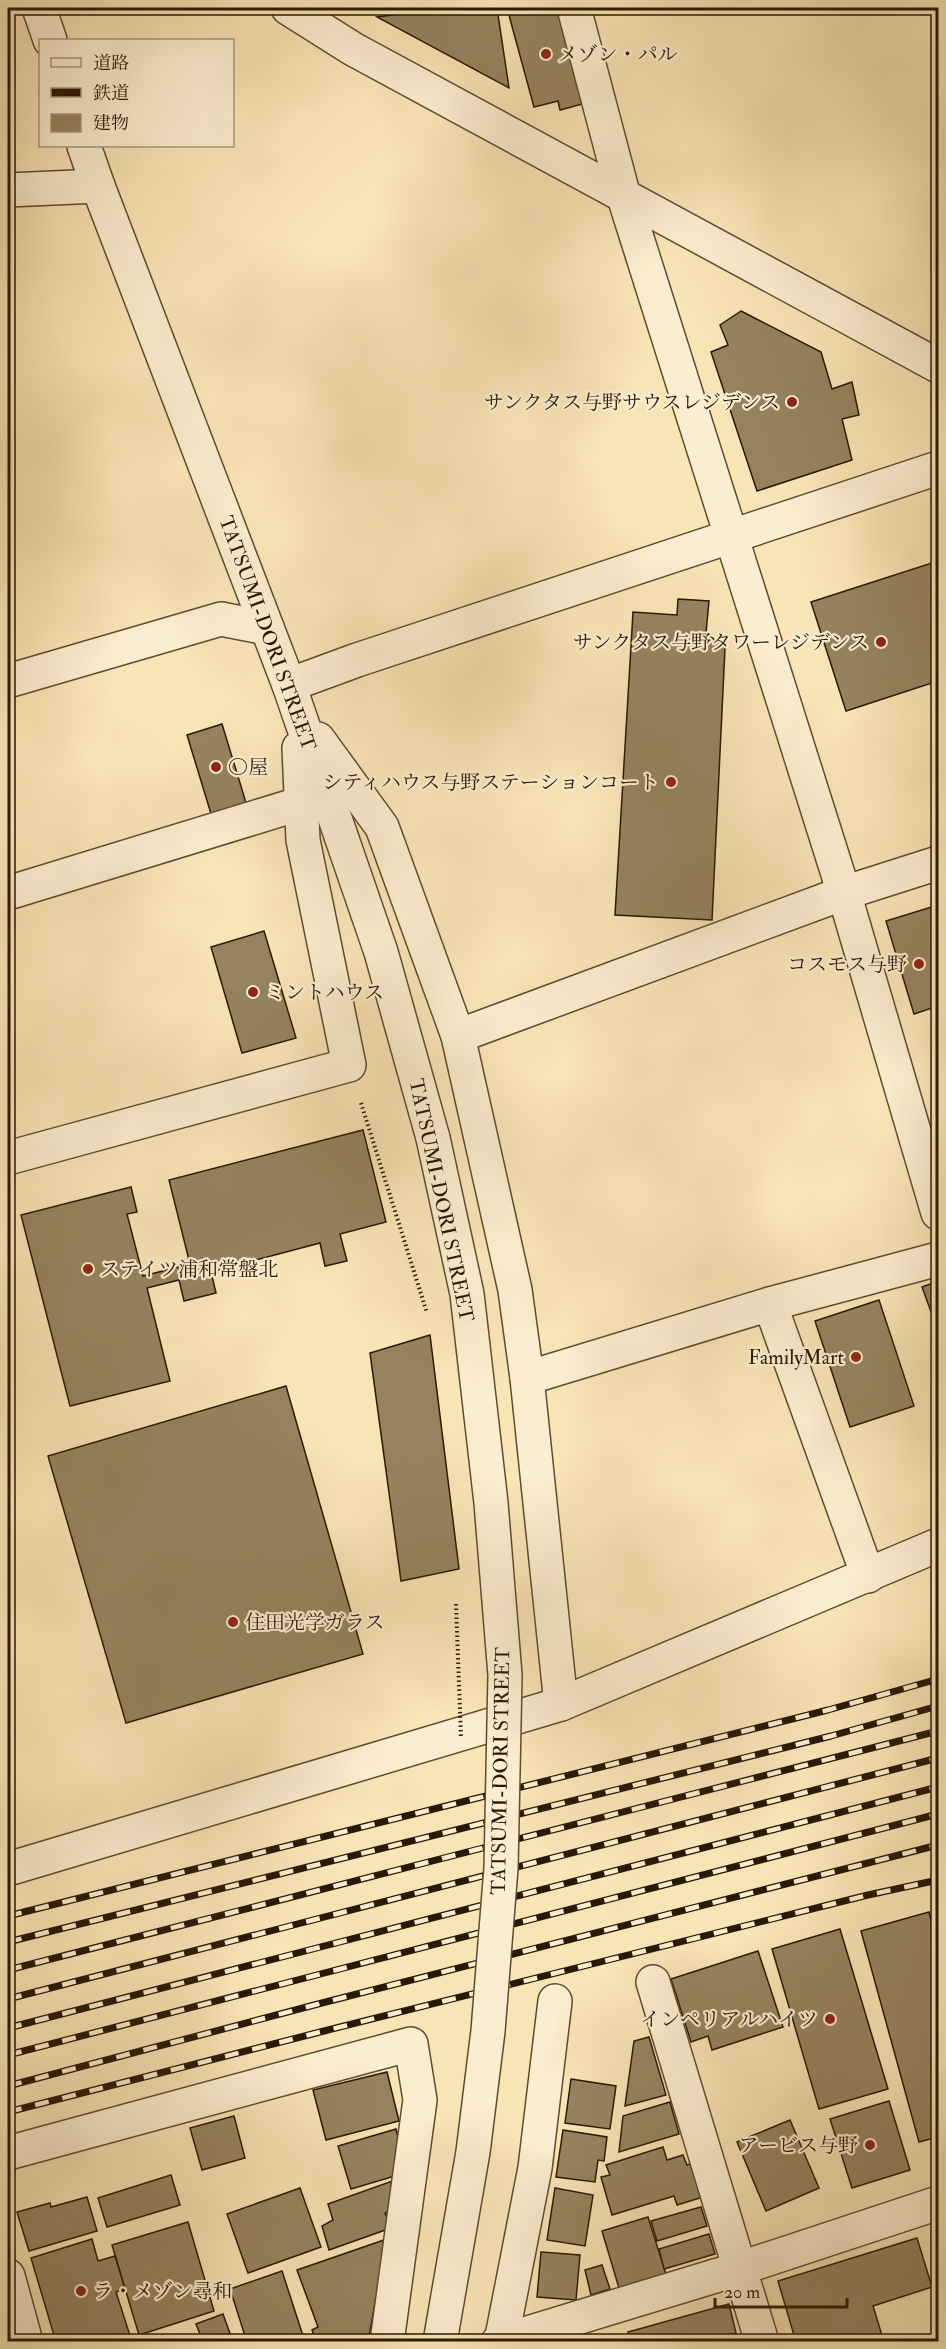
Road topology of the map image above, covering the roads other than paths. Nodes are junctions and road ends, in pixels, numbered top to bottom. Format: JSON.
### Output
{"nodes":[{"id":1,"x":39,"y":8,"type":"edge"},
{"id":2,"x":574,"y":8,"type":"edge"},
{"id":3,"x":303,"y":9,"type":"edge"},
{"id":4,"x":50,"y":39,"type":"edge"},
{"id":5,"x":84,"y":147,"type":"edge"},
{"id":6,"x":98,"y":186,"type":"junction"},
{"id":7,"x":8,"y":190,"type":"edge"},
{"id":8,"x":624,"y":197,"type":"junction"},
{"id":9,"x":939,"y":366,"type":"edge"},
{"id":10,"x":939,"y":468,"type":"edge"},
{"id":11,"x":732,"y":537,"type":"junction"},
{"id":12,"x":267,"y":628,"type":"junction"},
{"id":13,"x":8,"y":681,"type":"edge"},
{"id":14,"x":293,"y":698,"type":"junction"},
{"id":15,"x":302,"y":803,"type":"junction"},
{"id":16,"x":939,"y":863,"type":"edge"},
{"id":17,"x":8,"y":893,"type":"edge"},
{"id":18,"x":844,"y":893,"type":"junction"},
{"id":19,"x":458,"y":1036,"type":"junction"},
{"id":20,"x":8,"y":1158,"type":"edge"},
{"id":21,"x":939,"y":1213,"type":"edge"},
{"id":22,"x":939,"y":1259,"type":"edge"},
{"id":23,"x":770,"y":1304,"type":"junction"},
{"id":24,"x":527,"y":1378,"type":"junction"},
{"id":25,"x":939,"y":1545,"type":"edge"},
{"id":26,"x":868,"y":1576,"type":"junction"},
{"id":27,"x":561,"y":1704,"type":"junction"},
{"id":28,"x":8,"y":1869,"type":"edge"},
{"id":29,"x":653,"y":1982,"type":"dead end"},
{"id":30,"x":555,"y":2001,"type":"dead end"},
{"id":31,"x":8,"y":2153,"type":"edge"},
{"id":32,"x":939,"y":2203,"type":"edge"},
{"id":33,"x":738,"y":2269,"type":"junction"},
{"id":34,"x":8,"y":2276,"type":"edge"},
{"id":35,"x":500,"y":2341,"type":"edge"},
{"id":36,"x":26,"y":2342,"type":"edge"},
{"id":37,"x":387,"y":2342,"type":"edge"},
{"id":38,"x":440,"y":2342,"type":"edge"},
{"id":39,"x":762,"y":2342,"type":"edge"}],
"edges":[{"from":1,"to":4,"type":"street"},
{"from":2,"to":8,"type":"street"},
{"from":3,"to":8,"type":"street"},
{"from":5,"to":6,"type":"street","name":"TATSUMI-DORI STREET"},
{"from":6,"to":7,"type":"street"},
{"from":6,"to":12,"type":"street","name":"TATSUMI-DORI STREET"},
{"from":8,"to":9,"type":"street"},
{"from":8,"to":11,"type":"street"},
{"from":10,"to":11,"type":"street"},
{"from":11,"to":14,"type":"street"},
{"from":11,"to":18,"type":"street"},
{"from":12,"to":13,"type":"street"},
{"from":12,"to":14,"type":"street","name":"TATSUMI-DORI STREET"},
{"from":14,"to":15,"type":"street"},
{"from":14,"to":19,"type":"street"},
{"from":14,"to":38,"type":"street","name":"TATSUMI-DORI STREET","bridge":true},
{"from":15,"to":17,"type":"street"},
{"from":15,"to":20,"type":"street"},
{"from":16,"to":18,"type":"street"},
{"from":18,"to":19,"type":"street"},
{"from":18,"to":21,"type":"street"},
{"from":19,"to":24,"type":"street"},
{"from":22,"to":23,"type":"street"},
{"from":23,"to":24,"type":"street"},
{"from":23,"to":26,"type":"street"},
{"from":24,"to":27,"type":"street"},
{"from":25,"to":26,"type":"street"},
{"from":26,"to":27,"type":"street"},
{"from":27,"to":28,"type":"street"},
{"from":29,"to":33,"type":"street"},
{"from":30,"to":35,"type":"street"},
{"from":31,"to":37,"type":"street"},
{"from":32,"to":33,"type":"street"},
{"from":33,"to":35,"type":"street"},
{"from":33,"to":39,"type":"street"},
{"from":34,"to":36,"type":"street"}]}
